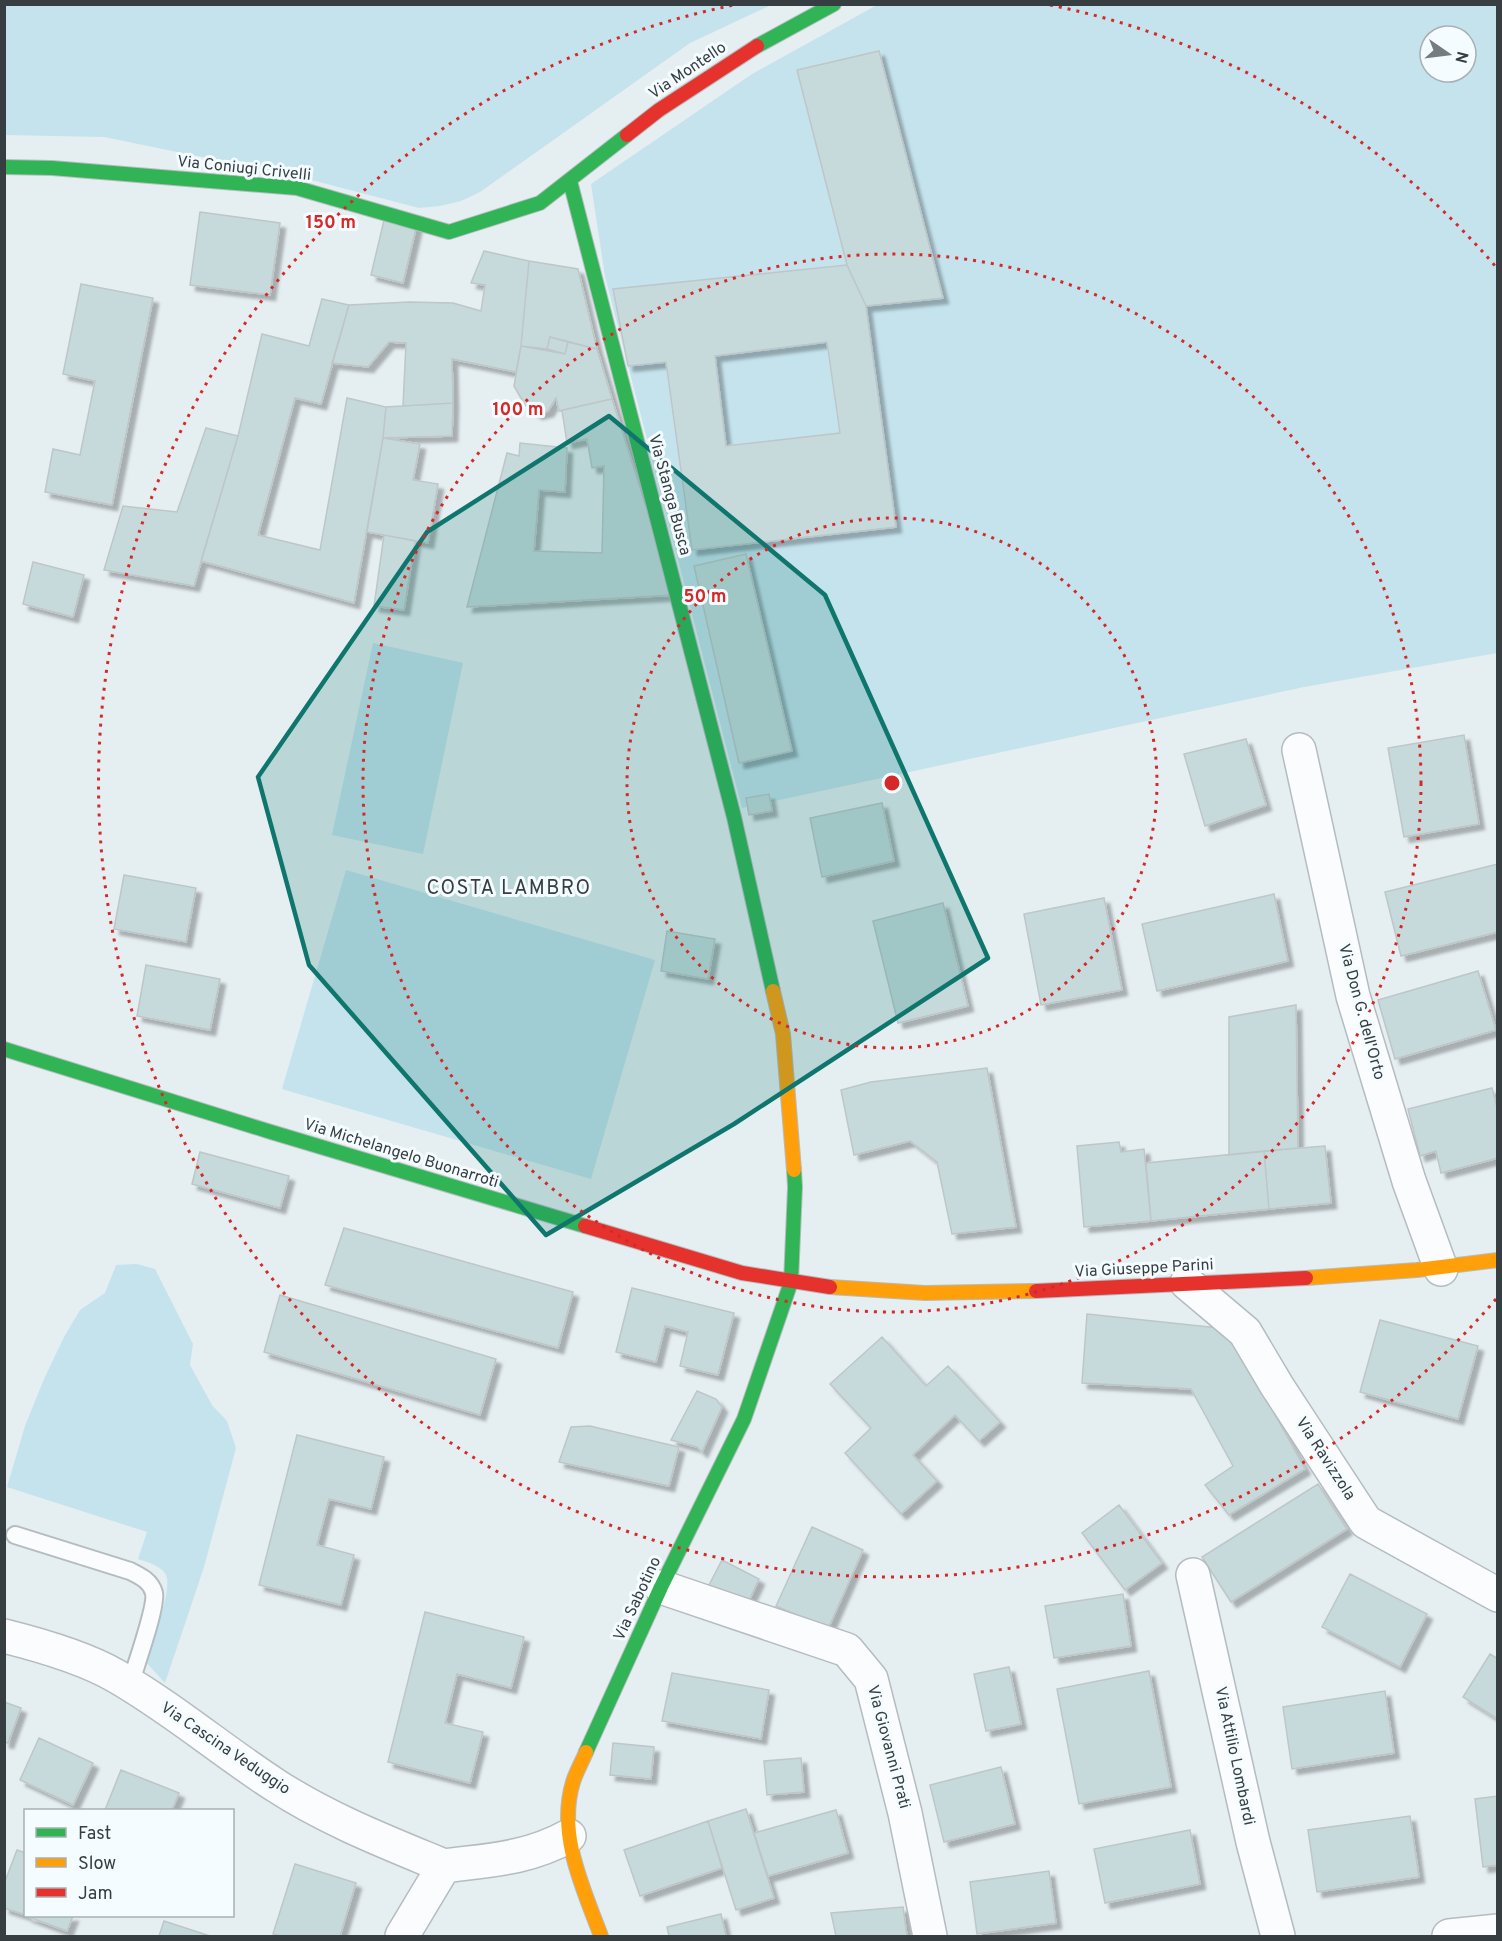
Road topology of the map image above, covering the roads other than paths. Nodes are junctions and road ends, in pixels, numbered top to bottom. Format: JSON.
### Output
{"nodes":[{"id":1,"x":834,"y":4,"type":"edge"},
{"id":2,"x":4,"y":167,"type":"edge"},
{"id":3,"x":570,"y":181,"type":"junction"},
{"id":4,"x":1299,"y":750,"type":"dead end"},
{"id":5,"x":4,"y":1049,"type":"edge"},
{"id":6,"x":1497,"y":1260,"type":"edge"},
{"id":7,"x":1441,"y":1269,"type":"junction"},
{"id":8,"x":790,"y":1282,"type":"junction"},
{"id":9,"x":1187,"y":1283,"type":"junction"},
{"id":10,"x":15,"y":1535,"type":"dead end"},
{"id":11,"x":1193,"y":1575,"type":"dead end"},
{"id":12,"x":661,"y":1587,"type":"junction"},
{"id":13,"x":1497,"y":1594,"type":"edge"},
{"id":14,"x":4,"y":1636,"type":"edge"},
{"id":15,"x":130,"y":1685,"type":"junction"},
{"id":16,"x":569,"y":1836,"type":"junction"},
{"id":17,"x":444,"y":1866,"type":"junction"},
{"id":18,"x":1497,"y":1931,"type":"edge"},
{"id":19,"x":402,"y":1936,"type":"edge"},
{"id":20,"x":601,"y":1936,"type":"edge"},
{"id":21,"x":930,"y":1936,"type":"edge"},
{"id":22,"x":1278,"y":1936,"type":"edge"},
{"id":23,"x":1449,"y":1936,"type":"edge"}],
"edges":[{"from":1,"to":3,"type":"street","name":"Via Montello"},
{"from":2,"to":3,"type":"street","name":"Via Coniugi Crivelli"},
{"from":3,"to":8,"type":"street","name":"Via Stanga Busca"},
{"from":4,"to":7,"type":"street","name":"Via Don G. dell'Orto"},
{"from":5,"to":8,"type":"street","name":"Via Michelangelo Buonarroti"},
{"from":6,"to":7,"type":"street","name":"Via Giuseppe Parini"},
{"from":7,"to":9,"type":"street","name":"Via Giuseppe Parini"},
{"from":8,"to":9,"type":"street","name":"Via Giuseppe Parini"},
{"from":8,"to":12,"type":"street","name":"Via Sabotino"},
{"from":9,"to":13,"type":"street","name":"Via Ravizzola"},
{"from":10,"to":15,"type":"lane"},
{"from":11,"to":22,"type":"street","name":"Via Attilio Lombardi"},
{"from":12,"to":16,"type":"street","name":"Via Sabotino"},
{"from":12,"to":21,"type":"street","name":"Via Giovanni Prati"},
{"from":14,"to":15,"type":"street","name":"Via Cascina Veduggio"},
{"from":15,"to":17,"type":"street","name":"Via Cascina Veduggio"},
{"from":16,"to":17,"type":"street"},
{"from":16,"to":20,"type":"street","name":"Via Sabotino"},
{"from":17,"to":19,"type":"street"},
{"from":18,"to":23,"type":"street"}]}
